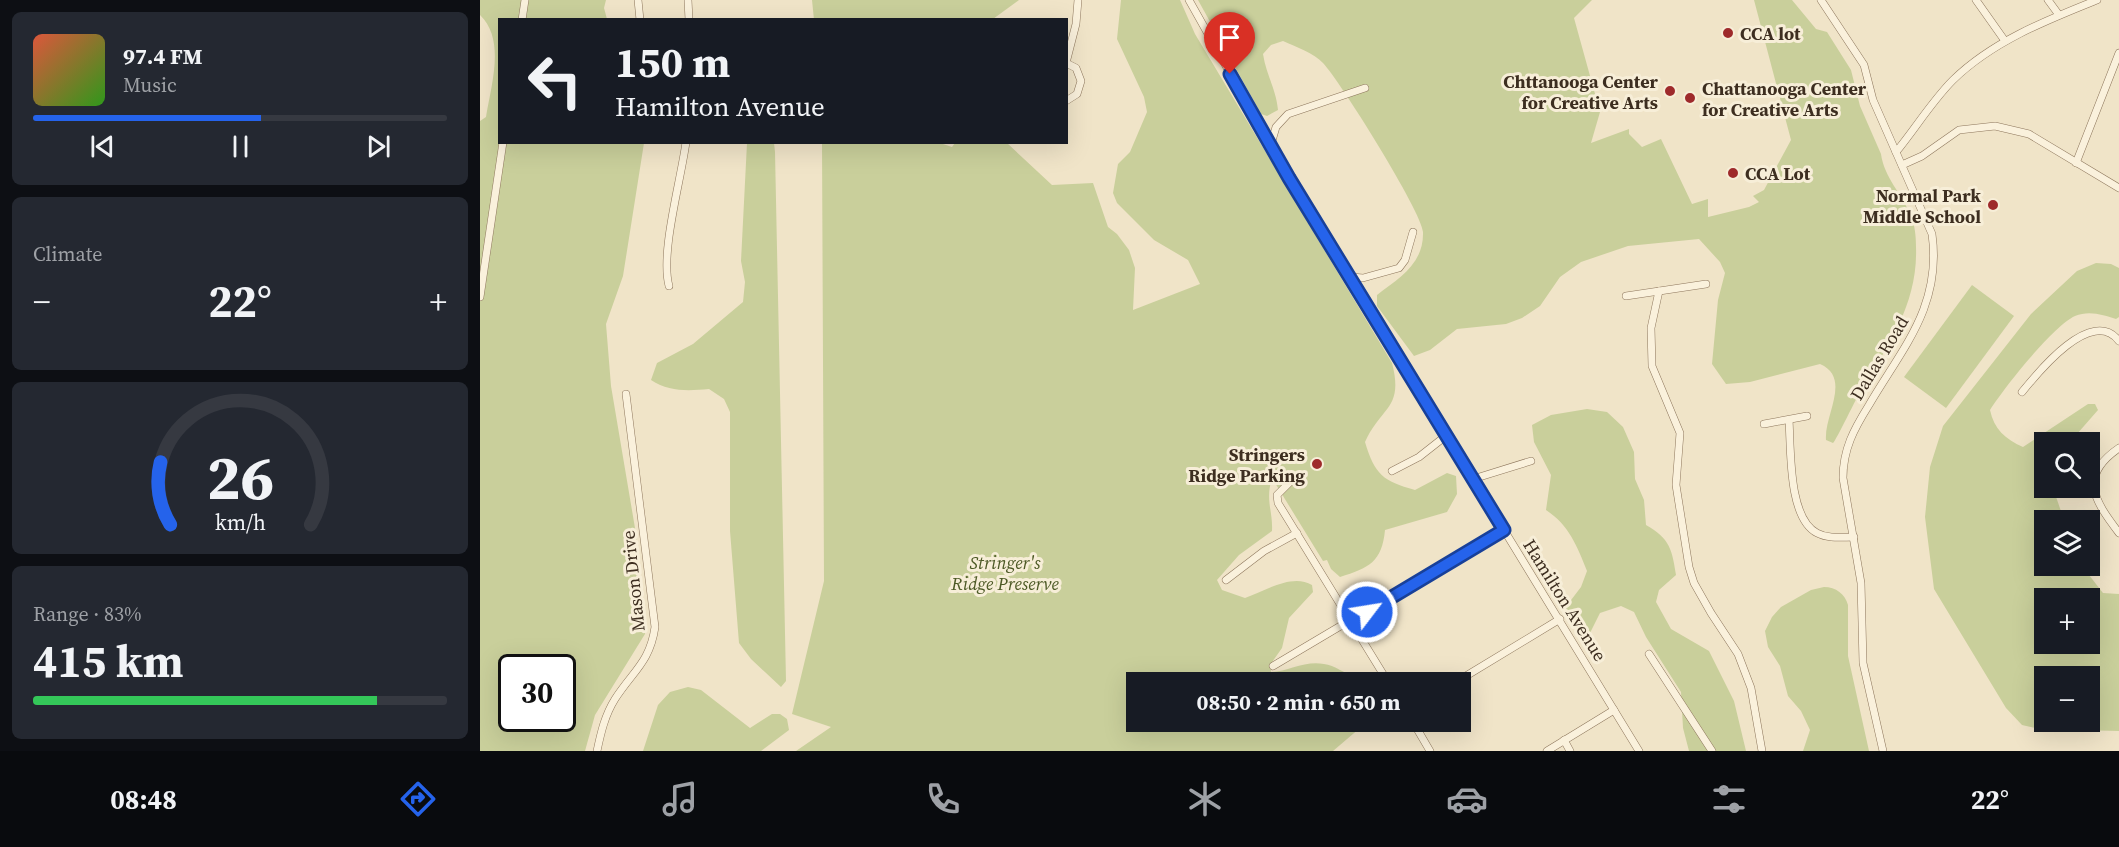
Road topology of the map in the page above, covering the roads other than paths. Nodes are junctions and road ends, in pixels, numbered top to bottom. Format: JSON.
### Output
{"nodes":[{"id":1,"x":525,"y":0,"type":"edge"},
{"id":2,"x":638,"y":0,"type":"edge"},
{"id":3,"x":688,"y":0,"type":"edge"},
{"id":4,"x":1078,"y":0,"type":"edge"},
{"id":5,"x":1189,"y":0,"type":"edge"},
{"id":6,"x":1821,"y":0,"type":"edge"},
{"id":7,"x":1976,"y":0,"type":"edge"},
{"id":8,"x":2048,"y":0,"type":"edge"},
{"id":9,"x":2097,"y":0,"type":"edge"},
{"id":10,"x":2059,"y":15,"type":"junction"},
{"id":11,"x":522,"y":18,"type":"edge"},
{"id":12,"x":640,"y":18,"type":"edge"},
{"id":13,"x":690,"y":18,"type":"edge"},
{"id":14,"x":2005,"y":41,"type":"junction"},
{"id":15,"x":2119,"y":53,"type":"edge"},
{"id":16,"x":1068,"y":55,"type":"edge"},
{"id":17,"x":1068,"y":64,"type":"edge"},
{"id":18,"x":1365,"y":88,"type":"dead end"},
{"id":19,"x":1068,"y":99,"type":"edge"},
{"id":20,"x":503,"y":144,"type":"edge"},
{"id":21,"x":686,"y":144,"type":"edge"},
{"id":22,"x":1271,"y":144,"type":"junction"},
{"id":23,"x":1896,"y":152,"type":"junction"},
{"id":24,"x":2076,"y":163,"type":"junction"},
{"id":25,"x":1902,"y":165,"type":"junction"},
{"id":26,"x":2119,"y":188,"type":"edge"},
{"id":27,"x":1413,"y":232,"type":"dead end"},
{"id":28,"x":1351,"y":277,"type":"junction"},
{"id":29,"x":1706,"y":284,"type":"dead end"},
{"id":30,"x":669,"y":286,"type":"dead end"},
{"id":31,"x":1659,"y":291,"type":"junction"},
{"id":32,"x":1626,"y":296,"type":"dead end"},
{"id":33,"x":480,"y":297,"type":"edge"},
{"id":34,"x":2119,"y":341,"type":"edge"},
{"id":35,"x":2022,"y":392,"type":"dead end"},
{"id":36,"x":626,"y":394,"type":"dead end"},
{"id":37,"x":1807,"y":416,"type":"dead end"},
{"id":38,"x":1789,"y":420,"type":"junction"},
{"id":39,"x":1764,"y":424,"type":"dead end"},
{"id":40,"x":1447,"y":435,"type":"junction"},
{"id":41,"x":2119,"y":448,"type":"edge"},
{"id":42,"x":1530,"y":461,"type":"dead end"},
{"id":43,"x":1392,"y":471,"type":"dead end"},
{"id":44,"x":1294,"y":478,"type":"dead end"},
{"id":45,"x":1473,"y":479,"type":"junction"},
{"id":46,"x":1504,"y":530,"type":"junction"},
{"id":47,"x":1297,"y":533,"type":"junction"},
{"id":48,"x":2119,"y":533,"type":"edge"},
{"id":49,"x":1854,"y":537,"type":"junction"},
{"id":50,"x":1226,"y":580,"type":"dead end"},
{"id":51,"x":1560,"y":619,"type":"junction"},
{"id":52,"x":1351,"y":622,"type":"junction"},
{"id":53,"x":1649,"y":654,"type":"dead end"},
{"id":54,"x":1273,"y":666,"type":"dead end"},
{"id":55,"x":1383,"y":672,"type":"edge"},
{"id":56,"x":1471,"y":673,"type":"edge"},
{"id":57,"x":1614,"y":710,"type":"junction"},
{"id":58,"x":1419,"y":732,"type":"edge"},
{"id":59,"x":1564,"y":740,"type":"junction"},
{"id":60,"x":597,"y":751,"type":"edge"},
{"id":61,"x":1430,"y":751,"type":"edge"},
{"id":62,"x":1547,"y":751,"type":"edge"},
{"id":63,"x":1570,"y":751,"type":"edge"},
{"id":64,"x":1639,"y":751,"type":"edge"},
{"id":65,"x":1712,"y":751,"type":"edge"},
{"id":66,"x":1762,"y":751,"type":"edge"},
{"id":67,"x":1883,"y":751,"type":"edge"}],
"edges":[{"from":1,"to":11,"type":"street"},
{"from":2,"to":12,"type":"street"},
{"from":3,"to":13,"type":"street"},
{"from":4,"to":16,"type":"street"},
{"from":5,"to":22,"type":"street","name":"Hamilton Avenue"},
{"from":6,"to":23,"type":"street","name":"Dallas Road"},
{"from":7,"to":14,"type":"street"},
{"from":8,"to":10,"type":"street"},
{"from":9,"to":10,"type":"street"},
{"from":10,"to":14,"type":"street"},
{"from":14,"to":23,"type":"street"},
{"from":15,"to":24,"type":"street"},
{"from":17,"to":19,"type":"street"},
{"from":18,"to":22,"type":"street"},
{"from":20,"to":33,"type":"street"},
{"from":21,"to":30,"type":"street"},
{"from":22,"to":28,"type":"street","name":"Hamilton Avenue"},
{"from":23,"to":25,"type":"street","name":"Dallas Road"},
{"from":24,"to":25,"type":"street"},
{"from":24,"to":26,"type":"street"},
{"from":25,"to":49,"type":"street","name":"Dallas Road"},
{"from":27,"to":28,"type":"street"},
{"from":28,"to":40,"type":"street","name":"Hamilton Avenue"},
{"from":29,"to":31,"type":"street"},
{"from":31,"to":32,"type":"street"},
{"from":31,"to":66,"type":"street"},
{"from":34,"to":35,"type":"street"},
{"from":36,"to":60,"type":"street","name":"Mason Drive"},
{"from":37,"to":38,"type":"street"},
{"from":38,"to":39,"type":"street"},
{"from":38,"to":49,"type":"street"},
{"from":40,"to":43,"type":"street"},
{"from":40,"to":45,"type":"street","name":"Hamilton Avenue"},
{"from":41,"to":48,"type":"street"},
{"from":42,"to":45,"type":"street"},
{"from":44,"to":47,"type":"street"},
{"from":45,"to":46,"type":"street","name":"Hamilton Avenue"},
{"from":46,"to":51,"type":"street","name":"Hamilton Avenue"},
{"from":46,"to":52,"type":"street"},
{"from":47,"to":50,"type":"street"},
{"from":47,"to":52,"type":"street"},
{"from":49,"to":67,"type":"street","name":"Dallas Road"},
{"from":51,"to":56,"type":"street"},
{"from":51,"to":57,"type":"street","name":"Hamilton Avenue"},
{"from":52,"to":54,"type":"street"},
{"from":52,"to":55,"type":"street"},
{"from":53,"to":65,"type":"street"},
{"from":57,"to":59,"type":"street"},
{"from":57,"to":64,"type":"street","name":"Hamilton Avenue"},
{"from":58,"to":61,"type":"street"},
{"from":59,"to":62,"type":"street"},
{"from":59,"to":63,"type":"street"}]}
